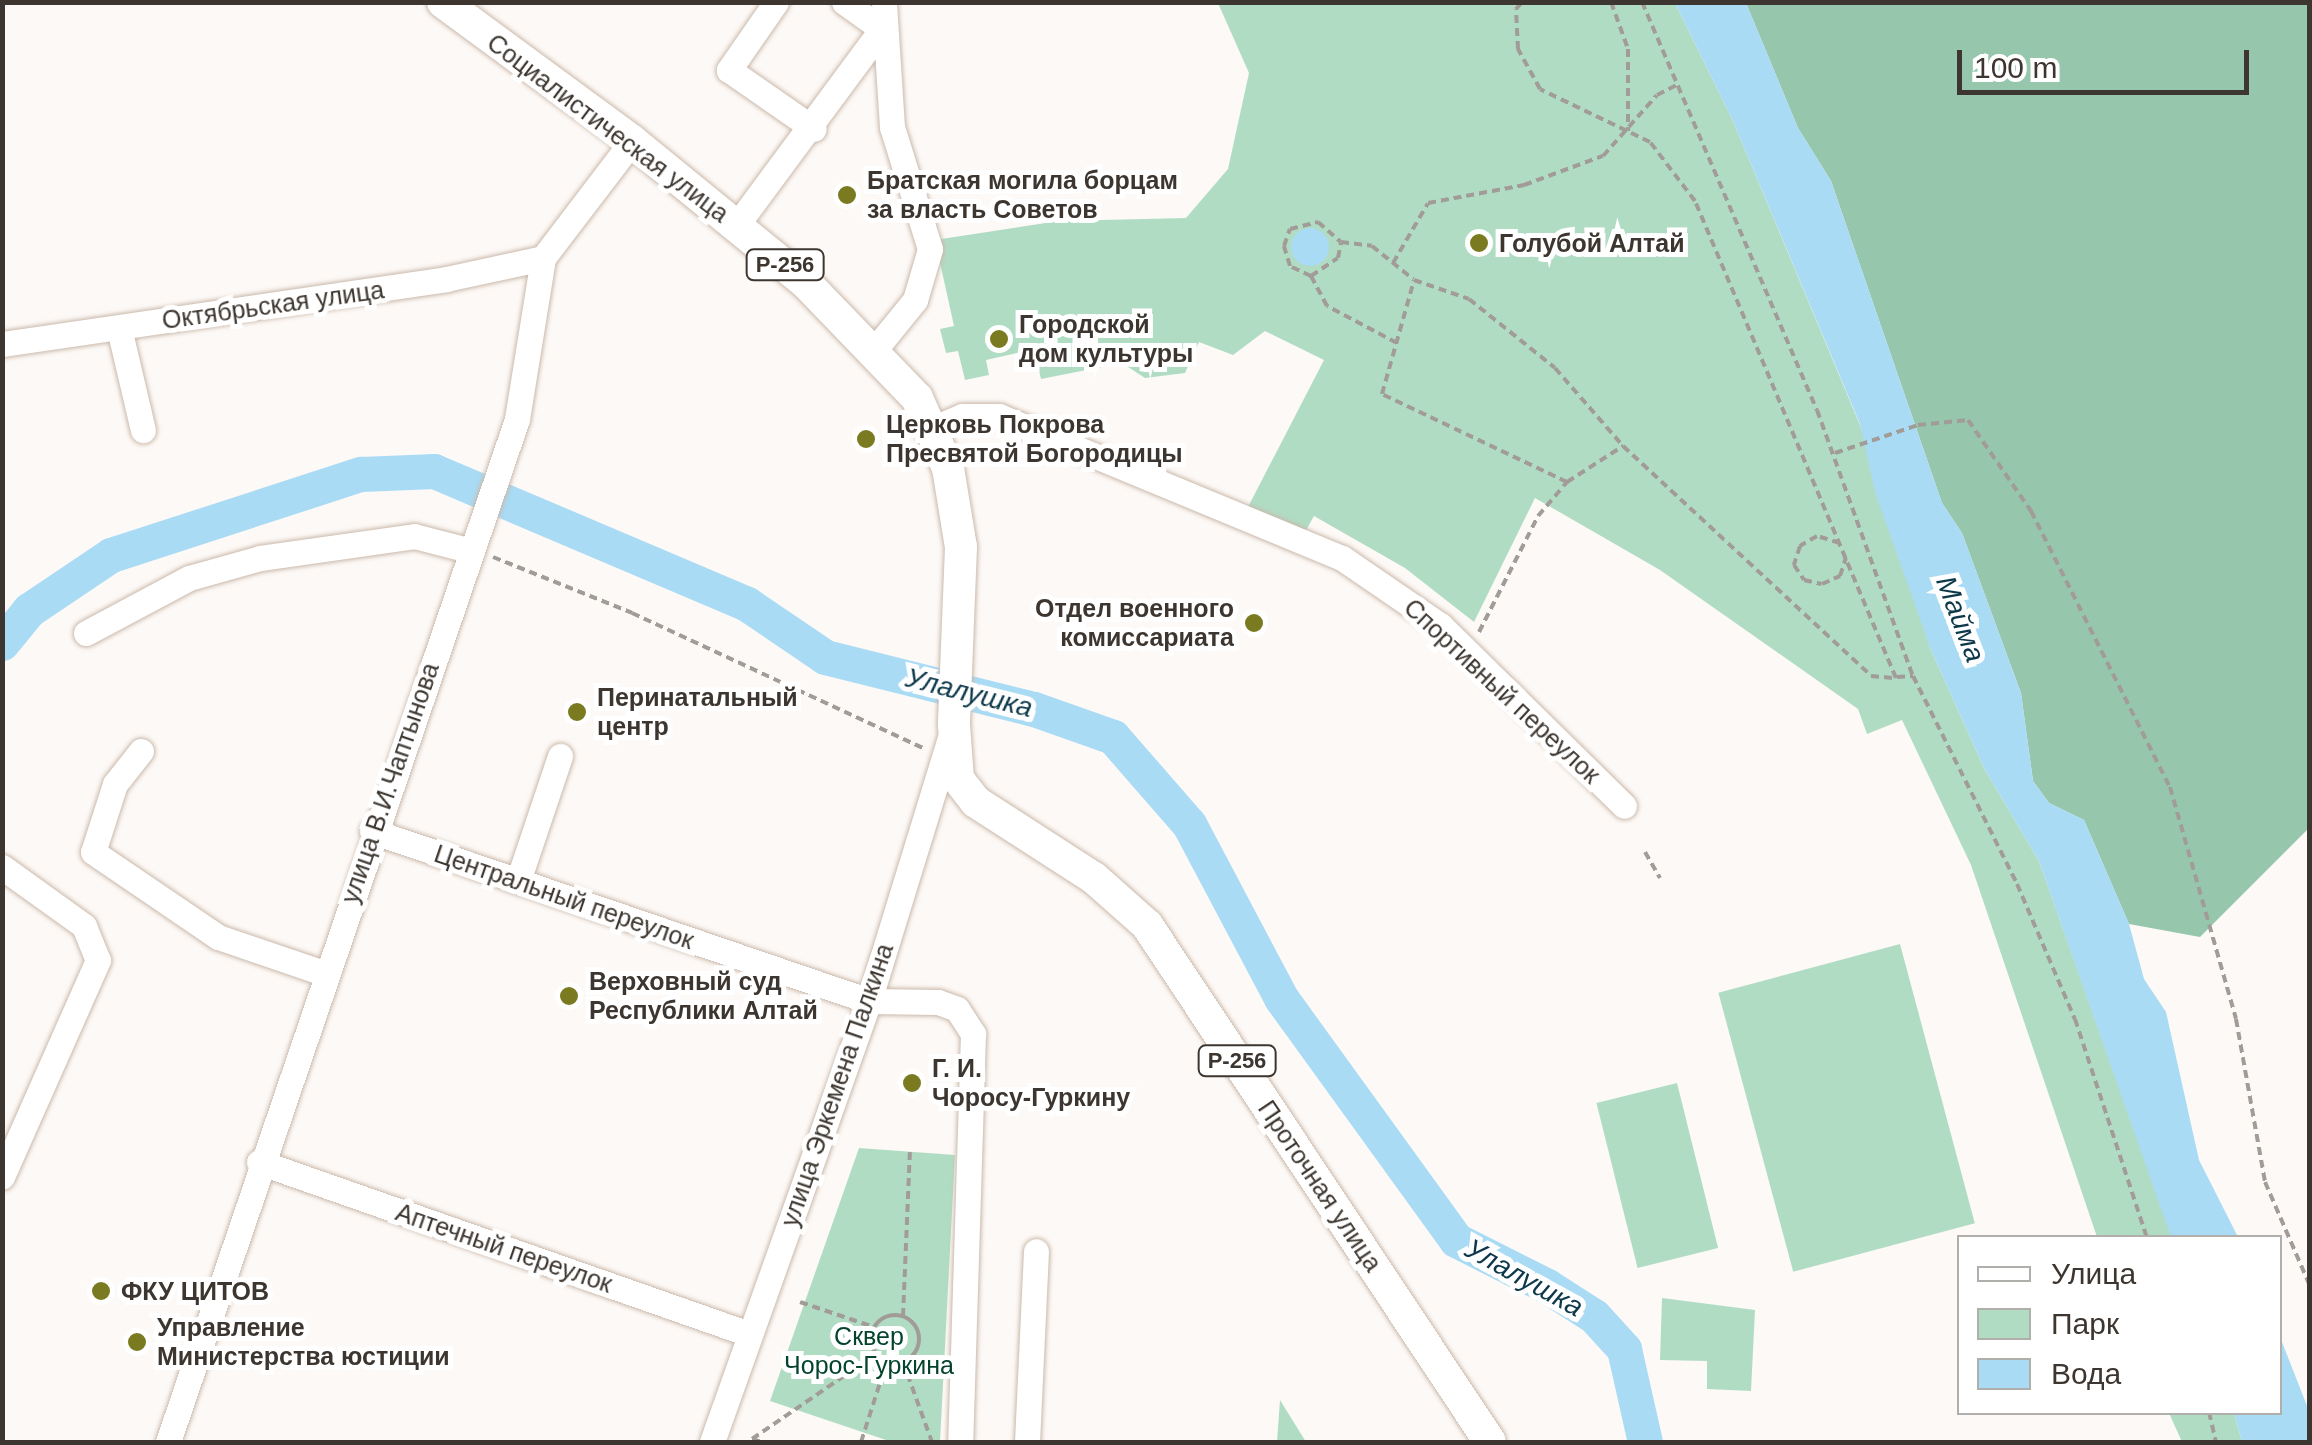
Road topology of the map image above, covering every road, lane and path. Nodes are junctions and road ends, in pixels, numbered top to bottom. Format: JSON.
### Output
{"nodes":[{"id":1,"x":443,"y":2,"type":"edge"},
{"id":2,"x":776,"y":2,"type":"edge"},
{"id":3,"x":844,"y":2,"type":"edge"},
{"id":4,"x":884,"y":2,"type":"edge"},
{"id":5,"x":1522,"y":2,"type":"edge"},
{"id":6,"x":1611,"y":2,"type":"edge"},
{"id":7,"x":1642,"y":2,"type":"edge"},
{"id":8,"x":882,"y":29,"type":"junction"},
{"id":9,"x":1677,"y":85,"type":"junction"},
{"id":10,"x":814,"y":128,"type":"junction"},
{"id":11,"x":1628,"y":131,"type":"junction"},
{"id":12,"x":632,"y":141,"type":"junction"},
{"id":13,"x":736,"y":226,"type":"junction"},
{"id":14,"x":1341,"y":242,"type":"junction"},
{"id":15,"x":543,"y":258,"type":"junction"},
{"id":16,"x":1393,"y":263,"type":"junction"},
{"id":17,"x":1311,"y":276,"type":"junction"},
{"id":18,"x":1414,"y":280,"type":"junction"},
{"id":19,"x":120,"y":328,"type":"junction"},
{"id":20,"x":1396,"y":342,"type":"junction"},
{"id":21,"x":876,"y":348,"type":"junction"},
{"id":22,"x":4,"y":349,"type":"edge"},
{"id":23,"x":934,"y":428,"type":"junction"},
{"id":24,"x":143,"y":430,"type":"dead end"},
{"id":25,"x":1623,"y":446,"type":"junction"},
{"id":26,"x":1834,"y":454,"type":"junction"},
{"id":27,"x":1567,"y":482,"type":"junction"},
{"id":28,"x":1840,"y":543,"type":"junction"},
{"id":29,"x":480,"y":549,"type":"junction"},
{"id":30,"x":1846,"y":558,"type":"junction"},
{"id":31,"x":86,"y":633,"type":"dead end"},
{"id":32,"x":1468,"y":654,"type":"junction"},
{"id":33,"x":1913,"y":676,"type":"junction"},
{"id":34,"x":1896,"y":678,"type":"junction"},
{"id":35,"x":954,"y":725,"type":"junction"},
{"id":36,"x":141,"y":750,"type":"dead end"},
{"id":37,"x":936,"y":754,"type":"dead end"},
{"id":38,"x":560,"y":756,"type":"dead end"},
{"id":39,"x":1624,"y":806,"type":"dead end"},
{"id":40,"x":372,"y":831,"type":"junction"},
{"id":41,"x":1645,"y":852,"type":"dead end"},
{"id":42,"x":2,"y":867,"type":"edge"},
{"id":43,"x":1660,"y":878,"type":"dead end"},
{"id":44,"x":518,"y":881,"type":"junction"},
{"id":45,"x":324,"y":974,"type":"junction"},
{"id":46,"x":870,"y":1000,"type":"junction"},
{"id":47,"x":910,"y":1152,"type":"dead end"},
{"id":48,"x":259,"y":1162,"type":"junction"},
{"id":49,"x":2,"y":1177,"type":"edge"},
{"id":50,"x":2146,"y":1235,"type":"edge"},
{"id":51,"x":1036,"y":1251,"type":"dead end"},
{"id":52,"x":2310,"y":1286,"type":"edge"},
{"id":53,"x":800,"y":1302,"type":"dead end"},
{"id":54,"x":903,"y":1316,"type":"junction"},
{"id":55,"x":874,"y":1326,"type":"junction"},
{"id":56,"x":749,"y":1334,"type":"junction"},
{"id":57,"x":876,"y":1354,"type":"junction"},
{"id":58,"x":887,"y":1361,"type":"junction"},
{"id":59,"x":903,"y":1362,"type":"junction"},
{"id":60,"x":2209,"y":1415,"type":"edge"},
{"id":61,"x":168,"y":1442,"type":"edge"},
{"id":62,"x":712,"y":1442,"type":"edge"},
{"id":63,"x":762,"y":1442,"type":"edge"},
{"id":64,"x":861,"y":1442,"type":"edge"},
{"id":65,"x":932,"y":1442,"type":"edge"},
{"id":66,"x":960,"y":1442,"type":"edge"},
{"id":67,"x":1027,"y":1442,"type":"edge"},
{"id":68,"x":1490,"y":1442,"type":"edge"},
{"id":69,"x":2216,"y":1442,"type":"edge"}],
"edges":[{"from":1,"to":12,"type":"main road","name":"Социалистическая улица","number":"Р-256"},
{"from":2,"to":10,"type":"street"},
{"from":3,"to":8,"type":"street"},
{"from":4,"to":8,"type":"street"},
{"from":5,"to":11,"type":"path"},
{"from":6,"to":11,"type":"path"},
{"from":7,"to":9,"type":"path"},
{"from":8,"to":10,"type":"street"},
{"from":8,"to":21,"type":"street"},
{"from":9,"to":11,"type":"path"},
{"from":9,"to":26,"type":"path"},
{"from":10,"to":13,"type":"street"},
{"from":11,"to":16,"type":"path"},
{"from":11,"to":28,"type":"path"},
{"from":12,"to":13,"type":"main road","name":"Социалистическая улица","number":"Р-256"},
{"from":12,"to":15,"type":"street","name":"улица В.И.Чаптынова"},
{"from":13,"to":21,"type":"main road","name":"Социалистическая улица","number":"Р-256"},
{"from":14,"to":16,"type":"path"},
{"from":14,"to":17,"type":"path"},
{"from":14,"to":17,"type":"path"},
{"from":15,"to":19,"type":"street","name":"Октябрьская улица"},
{"from":15,"to":29,"type":"street","name":"улица В.И.Чаптынова"},
{"from":16,"to":18,"type":"path"},
{"from":17,"to":20,"type":"path"},
{"from":18,"to":20,"type":"path"},
{"from":18,"to":25,"type":"path"},
{"from":19,"to":22,"type":"street","name":"Октябрьская улица"},
{"from":19,"to":24,"type":"street"},
{"from":20,"to":27,"type":"path"},
{"from":21,"to":23,"type":"main road","name":"Социалистическая улица","number":"Р-256"},
{"from":23,"to":32,"type":"street","name":"Спортивный переулок"},
{"from":23,"to":35,"type":"main road","name":"Социалистическая улица","number":"Р-256"},
{"from":25,"to":27,"type":"path"},
{"from":25,"to":34,"type":"path"},
{"from":26,"to":33,"type":"path"},
{"from":26,"to":52,"type":"path"},
{"from":27,"to":32,"type":"path"},
{"from":28,"to":30,"type":"path"},
{"from":28,"to":30,"type":"path"},
{"from":29,"to":31,"type":"street"},
{"from":29,"to":37,"type":"path"},
{"from":29,"to":40,"type":"street","name":"улица В.И.Чаптынова"},
{"from":30,"to":34,"type":"path"},
{"from":32,"to":39,"type":"street","name":"Спортивный переулок"},
{"from":33,"to":34,"type":"path"},
{"from":33,"to":50,"type":"path"},
{"from":35,"to":46,"type":"street","name":"улица Эркемена Палкина"},
{"from":35,"to":68,"type":"main road","name":"Проточная улица","number":"Р-256"},
{"from":36,"to":45,"type":"street"},
{"from":38,"to":44,"type":"street"},
{"from":40,"to":44,"type":"street","name":"Центральный переулок"},
{"from":40,"to":45,"type":"street","name":"улица В.И.Чаптынова"},
{"from":41,"to":43,"type":"path"},
{"from":42,"to":49,"type":"street"},
{"from":44,"to":46,"type":"street","name":"Центральный переулок"},
{"from":45,"to":48,"type":"street","name":"улица В.И.Чаптынова"},
{"from":46,"to":56,"type":"street","name":"улица Эркемена Палкина"},
{"from":46,"to":66,"type":"street"},
{"from":47,"to":54,"type":"path"},
{"from":48,"to":56,"type":"street","name":"Аптечный переулок"},
{"from":48,"to":61,"type":"street","name":"улица В.И.Чаптынова"},
{"from":51,"to":67,"type":"street"},
{"from":53,"to":55,"type":"path"},
{"from":54,"to":55,"type":"path"},
{"from":54,"to":59,"type":"path"},
{"from":55,"to":57,"type":"path"},
{"from":56,"to":62,"type":"street","name":"улица Эркемена Палкина"},
{"from":57,"to":58,"type":"path"},
{"from":57,"to":63,"type":"path"},
{"from":58,"to":59,"type":"path"},
{"from":58,"to":64,"type":"path"},
{"from":59,"to":65,"type":"path"},
{"from":60,"to":69,"type":"path"}]}
